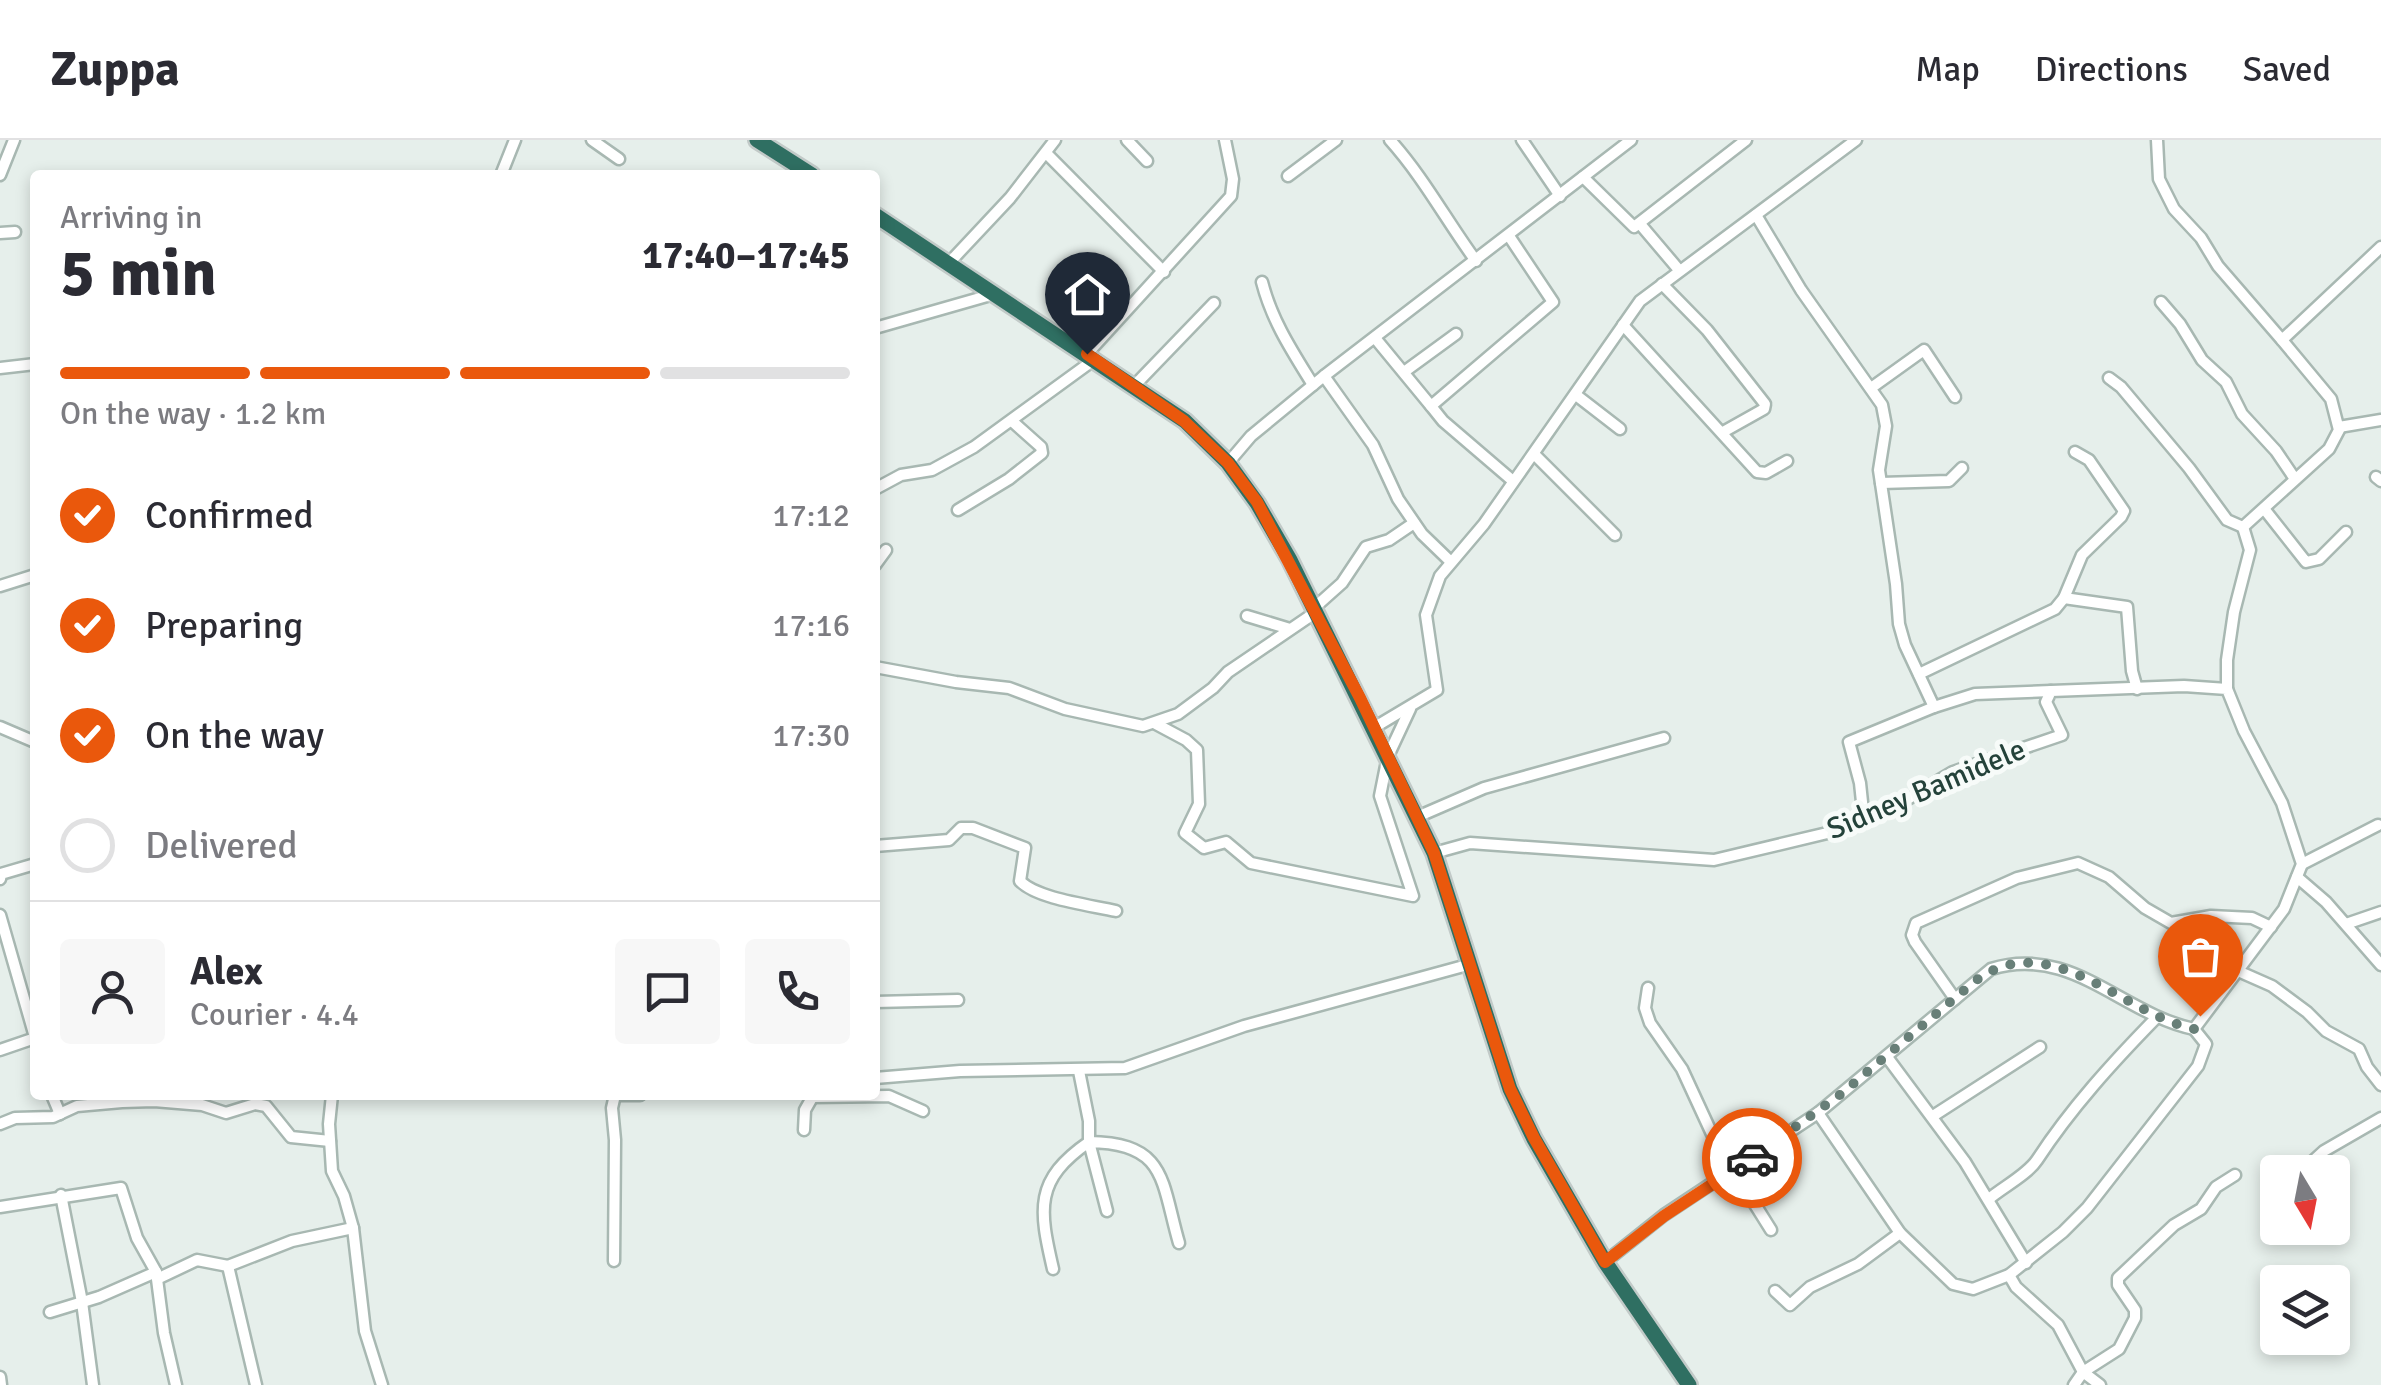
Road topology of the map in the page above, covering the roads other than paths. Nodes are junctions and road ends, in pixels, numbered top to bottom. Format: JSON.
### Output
{"nodes":[{"id":1,"x":14,"y":140,"type":"edge"},
{"id":2,"x":516,"y":140,"type":"edge"},
{"id":3,"x":592,"y":140,"type":"edge"},
{"id":4,"x":758,"y":140,"type":"edge"},
{"id":5,"x":1055,"y":140,"type":"edge"},
{"id":6,"x":1127,"y":140,"type":"edge"},
{"id":7,"x":1225,"y":140,"type":"edge"},
{"id":8,"x":1336,"y":140,"type":"edge"},
{"id":9,"x":1390,"y":140,"type":"edge"},
{"id":10,"x":1522,"y":140,"type":"edge"},
{"id":11,"x":1631,"y":140,"type":"edge"},
{"id":12,"x":1746,"y":140,"type":"edge"},
{"id":13,"x":1856,"y":140,"type":"edge"},
{"id":14,"x":2157,"y":140,"type":"edge"},
{"id":15,"x":1046,"y":153,"type":"junction"},
{"id":16,"x":619,"y":160,"type":"dead end"},
{"id":17,"x":1147,"y":161,"type":"dead end"},
{"id":18,"x":505,"y":170,"type":"edge"},
{"id":19,"x":804,"y":170,"type":"edge"},
{"id":20,"x":0,"y":175,"type":"edge"},
{"id":21,"x":1288,"y":176,"type":"dead end"},
{"id":22,"x":1583,"y":178,"type":"junction"},
{"id":23,"x":1560,"y":196,"type":"junction"},
{"id":24,"x":1756,"y":215,"type":"junction"},
{"id":25,"x":880,"y":219,"type":"edge"},
{"id":26,"x":1640,"y":224,"type":"junction"},
{"id":27,"x":14,"y":232,"type":"dead end"},
{"id":28,"x":0,"y":233,"type":"edge"},
{"id":29,"x":1508,"y":236,"type":"junction"},
{"id":30,"x":2381,"y":247,"type":"edge"},
{"id":31,"x":1476,"y":261,"type":"junction"},
{"id":32,"x":948,"y":263,"type":"junction"},
{"id":33,"x":1680,"y":270,"type":"junction"},
{"id":34,"x":1164,"y":272,"type":"junction"},
{"id":35,"x":1262,"y":282,"type":"dead end"},
{"id":36,"x":1662,"y":284,"type":"junction"},
{"id":37,"x":996,"y":293,"type":"junction"},
{"id":38,"x":2160,"y":302,"type":"dead end"},
{"id":39,"x":1214,"y":303,"type":"dead end"},
{"id":40,"x":1623,"y":325,"type":"junction"},
{"id":41,"x":880,"y":327,"type":"edge"},
{"id":42,"x":1456,"y":334,"type":"dead end"},
{"id":43,"x":1375,"y":338,"type":"junction"},
{"id":44,"x":2282,"y":340,"type":"junction"},
{"id":45,"x":1091,"y":357,"type":"junction"},
{"id":46,"x":30,"y":365,"type":"edge"},
{"id":47,"x":0,"y":368,"type":"edge"},
{"id":48,"x":1404,"y":372,"type":"junction"},
{"id":49,"x":1324,"y":376,"type":"junction"},
{"id":50,"x":2110,"y":378,"type":"dead end"},
{"id":51,"x":1313,"y":385,"type":"junction"},
{"id":52,"x":1134,"y":386,"type":"junction"},
{"id":53,"x":1871,"y":388,"type":"junction"},
{"id":54,"x":1576,"y":395,"type":"junction"},
{"id":55,"x":1955,"y":397,"type":"dead end"},
{"id":56,"x":1430,"y":406,"type":"junction"},
{"id":57,"x":2381,"y":420,"type":"edge"},
{"id":58,"x":1013,"y":422,"type":"junction"},
{"id":59,"x":2339,"y":427,"type":"junction"},
{"id":60,"x":1620,"y":429,"type":"dead end"},
{"id":61,"x":1723,"y":432,"type":"junction"},
{"id":62,"x":2075,"y":452,"type":"dead end"},
{"id":63,"x":1534,"y":454,"type":"junction"},
{"id":64,"x":1787,"y":461,"type":"dead end"},
{"id":65,"x":1228,"y":463,"type":"junction"},
{"id":66,"x":1962,"y":468,"type":"dead end"},
{"id":67,"x":2294,"y":480,"type":"junction"},
{"id":68,"x":1513,"y":482,"type":"junction"},
{"id":69,"x":1881,"y":483,"type":"junction"},
{"id":70,"x":880,"y":486,"type":"edge"},
{"id":71,"x":958,"y":510,"type":"dead end"},
{"id":72,"x":2265,"y":510,"type":"junction"},
{"id":73,"x":1414,"y":522,"type":"junction"},
{"id":74,"x":2243,"y":527,"type":"junction"},
{"id":75,"x":2346,"y":532,"type":"dead end"},
{"id":76,"x":1615,"y":535,"type":"dead end"},
{"id":77,"x":886,"y":550,"type":"dead end"},
{"id":78,"x":880,"y":559,"type":"edge"},
{"id":79,"x":1451,"y":562,"type":"junction"},
{"id":80,"x":30,"y":576,"type":"edge"},
{"id":81,"x":0,"y":586,"type":"edge"},
{"id":82,"x":2064,"y":598,"type":"junction"},
{"id":83,"x":1315,"y":610,"type":"junction"},
{"id":84,"x":1248,"y":616,"type":"dead end"},
{"id":85,"x":1290,"y":628,"type":"junction"},
{"id":86,"x":880,"y":668,"type":"edge"},
{"id":87,"x":1918,"y":674,"type":"junction"},
{"id":88,"x":2137,"y":689,"type":"junction"},
{"id":89,"x":2227,"y":689,"type":"junction"},
{"id":90,"x":2051,"y":691,"type":"junction"},
{"id":91,"x":1934,"y":707,"type":"junction"},
{"id":92,"x":1410,"y":708,"type":"junction"},
{"id":93,"x":1156,"y":724,"type":"junction"},
{"id":94,"x":0,"y":726,"type":"edge"},
{"id":95,"x":1374,"y":727,"type":"junction"},
{"id":96,"x":1664,"y":738,"type":"dead end"},
{"id":97,"x":30,"y":740,"type":"edge"},
{"id":98,"x":1388,"y":756,"type":"junction"},
{"id":99,"x":1417,"y":818,"type":"junction"},
{"id":100,"x":2380,"y":819,"type":"edge"},
{"id":101,"x":1864,"y":821,"type":"junction"},
{"id":102,"x":880,"y":846,"type":"edge"},
{"id":103,"x":1434,"y":853,"type":"junction"},
{"id":104,"x":2302,"y":864,"type":"junction"},
{"id":105,"x":30,"y":866,"type":"edge"},
{"id":106,"x":2297,"y":876,"type":"junction"},
{"id":107,"x":0,"y":878,"type":"edge"},
{"id":108,"x":1116,"y":911,"type":"dead end"},
{"id":109,"x":2381,"y":912,"type":"edge"},
{"id":110,"x":0,"y":915,"type":"edge"},
{"id":111,"x":2346,"y":924,"type":"junction"},
{"id":112,"x":2271,"y":927,"type":"junction"},
{"id":113,"x":3,"y":943,"type":"edge"},
{"id":114,"x":1472,"y":964,"type":"junction"},
{"id":115,"x":2381,"y":965,"type":"edge"},
{"id":116,"x":2238,"y":971,"type":"junction"},
{"id":117,"x":1648,"y":988,"type":"dead end"},
{"id":118,"x":1954,"y":998,"type":"junction"},
{"id":119,"x":958,"y":1000,"type":"dead end"},
{"id":120,"x":880,"y":1002,"type":"edge"},
{"id":121,"x":2156,"y":1018,"type":"junction"},
{"id":122,"x":30,"y":1023,"type":"edge"},
{"id":123,"x":2194,"y":1029,"type":"junction"},
{"id":124,"x":30,"y":1040,"type":"edge"},
{"id":125,"x":2040,"y":1047,"type":"dead end"},
{"id":126,"x":0,"y":1050,"type":"edge"},
{"id":127,"x":1887,"y":1057,"type":"junction"},
{"id":128,"x":1079,"y":1071,"type":"junction"},
{"id":129,"x":880,"y":1078,"type":"edge"},
{"id":130,"x":2381,"y":1085,"type":"edge"},
{"id":131,"x":880,"y":1096,"type":"edge"},
{"id":132,"x":54,"y":1100,"type":"edge"},
{"id":133,"x":332,"y":1100,"type":"edge"},
{"id":134,"x":613,"y":1100,"type":"edge"},
{"id":135,"x":810,"y":1100,"type":"edge"},
{"id":136,"x":923,"y":1111,"type":"dead end"},
{"id":137,"x":1818,"y":1112,"type":"junction"},
{"id":138,"x":60,"y":1114,"type":"junction"},
{"id":139,"x":1933,"y":1116,"type":"junction"},
{"id":140,"x":2381,"y":1118,"type":"edge"},
{"id":141,"x":0,"y":1124,"type":"edge"},
{"id":142,"x":804,"y":1130,"type":"dead end"},
{"id":143,"x":330,"y":1141,"type":"junction"},
{"id":144,"x":1090,"y":1142,"type":"junction"},
{"id":145,"x":2320,"y":1155,"type":"edge"},
{"id":146,"x":1732,"y":1172,"type":"junction"},
{"id":147,"x":2234,"y":1176,"type":"dead end"},
{"id":148,"x":61,"y":1196,"type":"junction"},
{"id":149,"x":1989,"y":1199,"type":"junction"},
{"id":150,"x":0,"y":1207,"type":"edge"},
{"id":151,"x":1107,"y":1211,"type":"dead end"},
{"id":152,"x":353,"y":1228,"type":"junction"},
{"id":153,"x":1771,"y":1230,"type":"dead end"},
{"id":154,"x":1900,"y":1233,"type":"junction"},
{"id":155,"x":1179,"y":1243,"type":"dead end"},
{"id":156,"x":614,"y":1261,"type":"dead end"},
{"id":157,"x":1605,"y":1262,"type":"junction"},
{"id":158,"x":2026,"y":1262,"type":"junction"},
{"id":159,"x":228,"y":1266,"type":"junction"},
{"id":160,"x":1053,"y":1270,"type":"dead end"},
{"id":161,"x":2009,"y":1274,"type":"junction"},
{"id":162,"x":156,"y":1276,"type":"junction"},
{"id":163,"x":1775,"y":1292,"type":"dead end"},
{"id":164,"x":82,"y":1302,"type":"junction"},
{"id":165,"x":50,"y":1312,"type":"dead end"},
{"id":166,"x":2083,"y":1372,"type":"junction"},
{"id":167,"x":0,"y":1377,"type":"edge"},
{"id":168,"x":2,"y":1385,"type":"edge"},
{"id":169,"x":92,"y":1385,"type":"edge"},
{"id":170,"x":176,"y":1385,"type":"edge"},
{"id":171,"x":256,"y":1385,"type":"edge"},
{"id":172,"x":382,"y":1385,"type":"edge"},
{"id":173,"x":1690,"y":1385,"type":"edge"},
{"id":174,"x":2074,"y":1385,"type":"edge"},
{"id":175,"x":2100,"y":1385,"type":"edge"}],
"edges":[{"from":1,"to":20,"type":"street"},
{"from":2,"to":18,"type":"street"},
{"from":3,"to":16,"type":"street"},
{"from":4,"to":19,"type":"highway"},
{"from":5,"to":15,"type":"street"},
{"from":6,"to":17,"type":"street"},
{"from":7,"to":34,"type":"street"},
{"from":8,"to":21,"type":"street"},
{"from":9,"to":31,"type":"street"},
{"from":10,"to":23,"type":"street"},
{"from":11,"to":22,"type":"street"},
{"from":12,"to":26,"type":"street"},
{"from":13,"to":24,"type":"street"},
{"from":14,"to":44,"type":"street"},
{"from":15,"to":32,"type":"street"},
{"from":15,"to":34,"type":"street"},
{"from":22,"to":23,"type":"street"},
{"from":22,"to":26,"type":"street"},
{"from":23,"to":29,"type":"street"},
{"from":24,"to":33,"type":"street"},
{"from":24,"to":53,"type":"street"},
{"from":25,"to":32,"type":"highway"},
{"from":26,"to":33,"type":"street"},
{"from":27,"to":28,"type":"street"},
{"from":29,"to":31,"type":"street"},
{"from":29,"to":56,"type":"street"},
{"from":30,"to":44,"type":"street"},
{"from":31,"to":43,"type":"street"},
{"from":32,"to":37,"type":"highway"},
{"from":33,"to":36,"type":"street"},
{"from":34,"to":45,"type":"street"},
{"from":35,"to":51,"type":"street"},
{"from":36,"to":40,"type":"street"},
{"from":36,"to":61,"type":"street"},
{"from":37,"to":41,"type":"street"},
{"from":37,"to":45,"type":"highway"},
{"from":38,"to":67,"type":"street"},
{"from":39,"to":52,"type":"street"},
{"from":40,"to":54,"type":"street"},
{"from":40,"to":61,"type":"street"},
{"from":42,"to":48,"type":"street"},
{"from":43,"to":48,"type":"street"},
{"from":43,"to":49,"type":"street"},
{"from":44,"to":59,"type":"street"},
{"from":45,"to":52,"type":"highway"},
{"from":45,"to":58,"type":"street"},
{"from":46,"to":47,"type":"street"},
{"from":48,"to":56,"type":"street"},
{"from":49,"to":51,"type":"street"},
{"from":49,"to":73,"type":"street"},
{"from":50,"to":74,"type":"street"},
{"from":51,"to":65,"type":"street"},
{"from":52,"to":65,"type":"highway"},
{"from":53,"to":55,"type":"street"},
{"from":53,"to":69,"type":"street"},
{"from":54,"to":60,"type":"street"},
{"from":54,"to":63,"type":"street"},
{"from":56,"to":68,"type":"street"},
{"from":57,"to":59,"type":"street"},
{"from":58,"to":70,"type":"street"},
{"from":58,"to":71,"type":"street"},
{"from":59,"to":67,"type":"street"},
{"from":61,"to":64,"type":"street"},
{"from":62,"to":82,"type":"street"},
{"from":63,"to":68,"type":"street"},
{"from":63,"to":76,"type":"street"},
{"from":65,"to":83,"type":"highway"},
{"from":66,"to":69,"type":"street"},
{"from":67,"to":72,"type":"street"},
{"from":68,"to":79,"type":"street"},
{"from":69,"to":87,"type":"street"},
{"from":72,"to":74,"type":"street"},
{"from":72,"to":75,"type":"street"},
{"from":73,"to":79,"type":"street"},
{"from":73,"to":83,"type":"street"},
{"from":74,"to":89,"type":"street"},
{"from":77,"to":78,"type":"street"},
{"from":79,"to":92,"type":"street"},
{"from":80,"to":81,"type":"street"},
{"from":82,"to":87,"type":"street"},
{"from":82,"to":88,"type":"street"},
{"from":83,"to":85,"type":"street"},
{"from":83,"to":95,"type":"highway"},
{"from":84,"to":85,"type":"street"},
{"from":85,"to":93,"type":"street"},
{"from":86,"to":93,"type":"street"},
{"from":87,"to":91,"type":"street"},
{"from":88,"to":89,"type":"street"},
{"from":88,"to":90,"type":"street"},
{"from":89,"to":104,"type":"street"},
{"from":90,"to":91,"type":"street"},
{"from":90,"to":101,"type":"street","name":"Sidney Bamidele"},
{"from":91,"to":101,"type":"street"},
{"from":92,"to":95,"type":"street"},
{"from":92,"to":98,"type":"street"},
{"from":93,"to":98,"type":"street"},
{"from":94,"to":97,"type":"street"},
{"from":95,"to":98,"type":"highway"},
{"from":96,"to":99,"type":"street"},
{"from":98,"to":99,"type":"highway"},
{"from":99,"to":103,"type":"highway"},
{"from":100,"to":104,"type":"street"},
{"from":101,"to":103,"type":"street","name":"Sidney Bamidele"},
{"from":102,"to":108,"type":"street"},
{"from":103,"to":114,"type":"highway"},
{"from":104,"to":106,"type":"street"},
{"from":105,"to":107,"type":"street"},
{"from":106,"to":111,"type":"street"},
{"from":106,"to":112,"type":"street"},
{"from":109,"to":111,"type":"street"},
{"from":110,"to":113,"type":"street"},
{"from":111,"to":115,"type":"street"},
{"from":112,"to":116,"type":"street"},
{"from":112,"to":118,"type":"street"},
{"from":113,"to":122,"type":"street"},
{"from":114,"to":128,"type":"street"},
{"from":114,"to":157,"type":"highway"},
{"from":116,"to":123,"type":"street"},
{"from":116,"to":130,"type":"street"},
{"from":117,"to":146,"type":"street"},
{"from":118,"to":121,"type":"street"},
{"from":118,"to":127,"type":"street"},
{"from":119,"to":120,"type":"street"},
{"from":121,"to":123,"type":"street"},
{"from":121,"to":149,"type":"street"},
{"from":123,"to":158,"type":"street"},
{"from":124,"to":126,"type":"street"},
{"from":125,"to":139,"type":"street"},
{"from":127,"to":137,"type":"street"},
{"from":127,"to":139,"type":"street"},
{"from":128,"to":129,"type":"street"},
{"from":128,"to":144,"type":"street"},
{"from":131,"to":136,"type":"street"},
{"from":132,"to":138,"type":"street"},
{"from":133,"to":143,"type":"street"},
{"from":134,"to":156,"type":"street"},
{"from":135,"to":142,"type":"street"},
{"from":137,"to":146,"type":"street"},
{"from":137,"to":154,"type":"street"},
{"from":138,"to":141,"type":"street"},
{"from":138,"to":143,"type":"street"},
{"from":139,"to":149,"type":"street"},
{"from":140,"to":145,"type":"street"},
{"from":143,"to":152,"type":"street"},
{"from":144,"to":151,"type":"street"},
{"from":144,"to":155,"type":"street"},
{"from":144,"to":160,"type":"street"},
{"from":146,"to":153,"type":"street"},
{"from":146,"to":157,"type":"street"},
{"from":147,"to":166,"type":"street"},
{"from":148,"to":150,"type":"street"},
{"from":148,"to":162,"type":"street"},
{"from":148,"to":164,"type":"street"},
{"from":149,"to":158,"type":"street"},
{"from":152,"to":159,"type":"street"},
{"from":152,"to":172,"type":"street"},
{"from":154,"to":161,"type":"street"},
{"from":154,"to":163,"type":"street"},
{"from":157,"to":173,"type":"highway"},
{"from":158,"to":161,"type":"street"},
{"from":159,"to":162,"type":"street"},
{"from":159,"to":171,"type":"street"},
{"from":161,"to":166,"type":"street"},
{"from":162,"to":164,"type":"street"},
{"from":162,"to":170,"type":"street"},
{"from":164,"to":165,"type":"street"},
{"from":164,"to":169,"type":"street"},
{"from":166,"to":174,"type":"street"},
{"from":166,"to":175,"type":"street"},
{"from":167,"to":168,"type":"street"}]}
